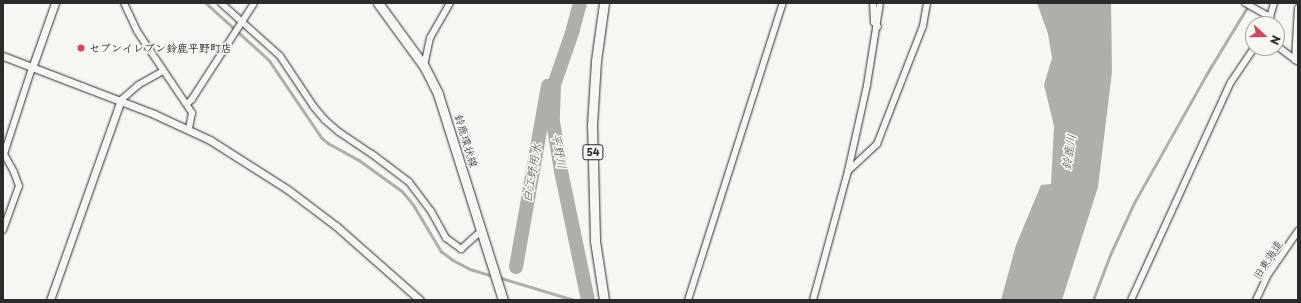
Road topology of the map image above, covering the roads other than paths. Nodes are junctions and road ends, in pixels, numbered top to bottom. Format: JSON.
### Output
{"nodes":[{"id":1,"x":55,"y":3,"type":"edge"},
{"id":2,"x":124,"y":3,"type":"edge"},
{"id":3,"x":222,"y":3,"type":"edge"},
{"id":4,"x":254,"y":3,"type":"edge"},
{"id":5,"x":378,"y":3,"type":"edge"},
{"id":6,"x":450,"y":3,"type":"edge"},
{"id":7,"x":604,"y":3,"type":"edge"},
{"id":8,"x":783,"y":3,"type":"edge"},
{"id":9,"x":873,"y":3,"type":"edge"},
{"id":10,"x":880,"y":3,"type":"edge"},
{"id":11,"x":927,"y":3,"type":"edge"},
{"id":12,"x":1245,"y":3,"type":"edge"},
{"id":13,"x":1274,"y":3,"type":"edge"},
{"id":14,"x":1298,"y":8,"type":"edge"},
{"id":15,"x":1268,"y":16,"type":"edge"},
{"id":16,"x":1270,"y":16,"type":"edge"},
{"id":17,"x":240,"y":23,"type":"junction"},
{"id":18,"x":878,"y":27,"type":"junction"},
{"id":19,"x":1285,"y":52,"type":"edge"},
{"id":20,"x":3,"y":56,"type":"edge"},
{"id":21,"x":1249,"y":56,"type":"edge"},
{"id":22,"x":1297,"y":61,"type":"edge"},
{"id":23,"x":424,"y":66,"type":"junction"},
{"id":24,"x":32,"y":68,"type":"junction"},
{"id":25,"x":163,"y":70,"type":"junction"},
{"id":26,"x":121,"y":100,"type":"junction"},
{"id":27,"x":187,"y":104,"type":"junction"},
{"id":28,"x":189,"y":129,"type":"junction"},
{"id":29,"x":3,"y":155,"type":"edge"},
{"id":30,"x":848,"y":171,"type":"junction"},
{"id":31,"x":3,"y":230,"type":"edge"},
{"id":32,"x":481,"y":231,"type":"junction"},
{"id":33,"x":1298,"y":231,"type":"edge"},
{"id":34,"x":501,"y":296,"type":"edge"},
{"id":35,"x":50,"y":300,"type":"edge"},
{"id":36,"x":420,"y":300,"type":"edge"},
{"id":37,"x":604,"y":300,"type":"edge"},
{"id":38,"x":688,"y":300,"type":"edge"},
{"id":39,"x":813,"y":300,"type":"edge"},
{"id":40,"x":1131,"y":300,"type":"edge"},
{"id":41,"x":1256,"y":300,"type":"edge"}],
"edges":[{"from":1,"to":24,"type":"street"},
{"from":2,"to":25,"type":"street"},
{"from":3,"to":17,"type":"street"},
{"from":4,"to":17,"type":"street"},
{"from":5,"to":23,"type":"main road","name":"鈴鹿環状線"},
{"from":6,"to":23,"type":"street"},
{"from":7,"to":37,"type":"main road","number":"54"},
{"from":8,"to":38,"type":"street"},
{"from":9,"to":18,"type":"street"},
{"from":10,"to":18,"type":"street"},
{"from":11,"to":30,"type":"street"},
{"from":12,"to":15,"type":"street"},
{"from":13,"to":16,"type":"street"},
{"from":14,"to":22,"type":"street"},
{"from":17,"to":27,"type":"street"},
{"from":17,"to":32,"type":"street"},
{"from":18,"to":30,"type":"street"},
{"from":19,"to":22,"type":"street"},
{"from":20,"to":24,"type":"street"},
{"from":21,"to":40,"type":"street"},
{"from":23,"to":32,"type":"main road","name":"鈴鹿環状線"},
{"from":24,"to":26,"type":"street"},
{"from":24,"to":29,"type":"street"},
{"from":25,"to":26,"type":"street"},
{"from":25,"to":27,"type":"street"},
{"from":26,"to":28,"type":"street"},
{"from":26,"to":35,"type":"street"},
{"from":27,"to":28,"type":"street"},
{"from":28,"to":36,"type":"street"},
{"from":29,"to":31,"type":"street"},
{"from":30,"to":39,"type":"street"},
{"from":32,"to":34,"type":"main road","name":"鈴鹿環状線"},
{"from":33,"to":41,"type":"street","name":"旧東海道"}]}
